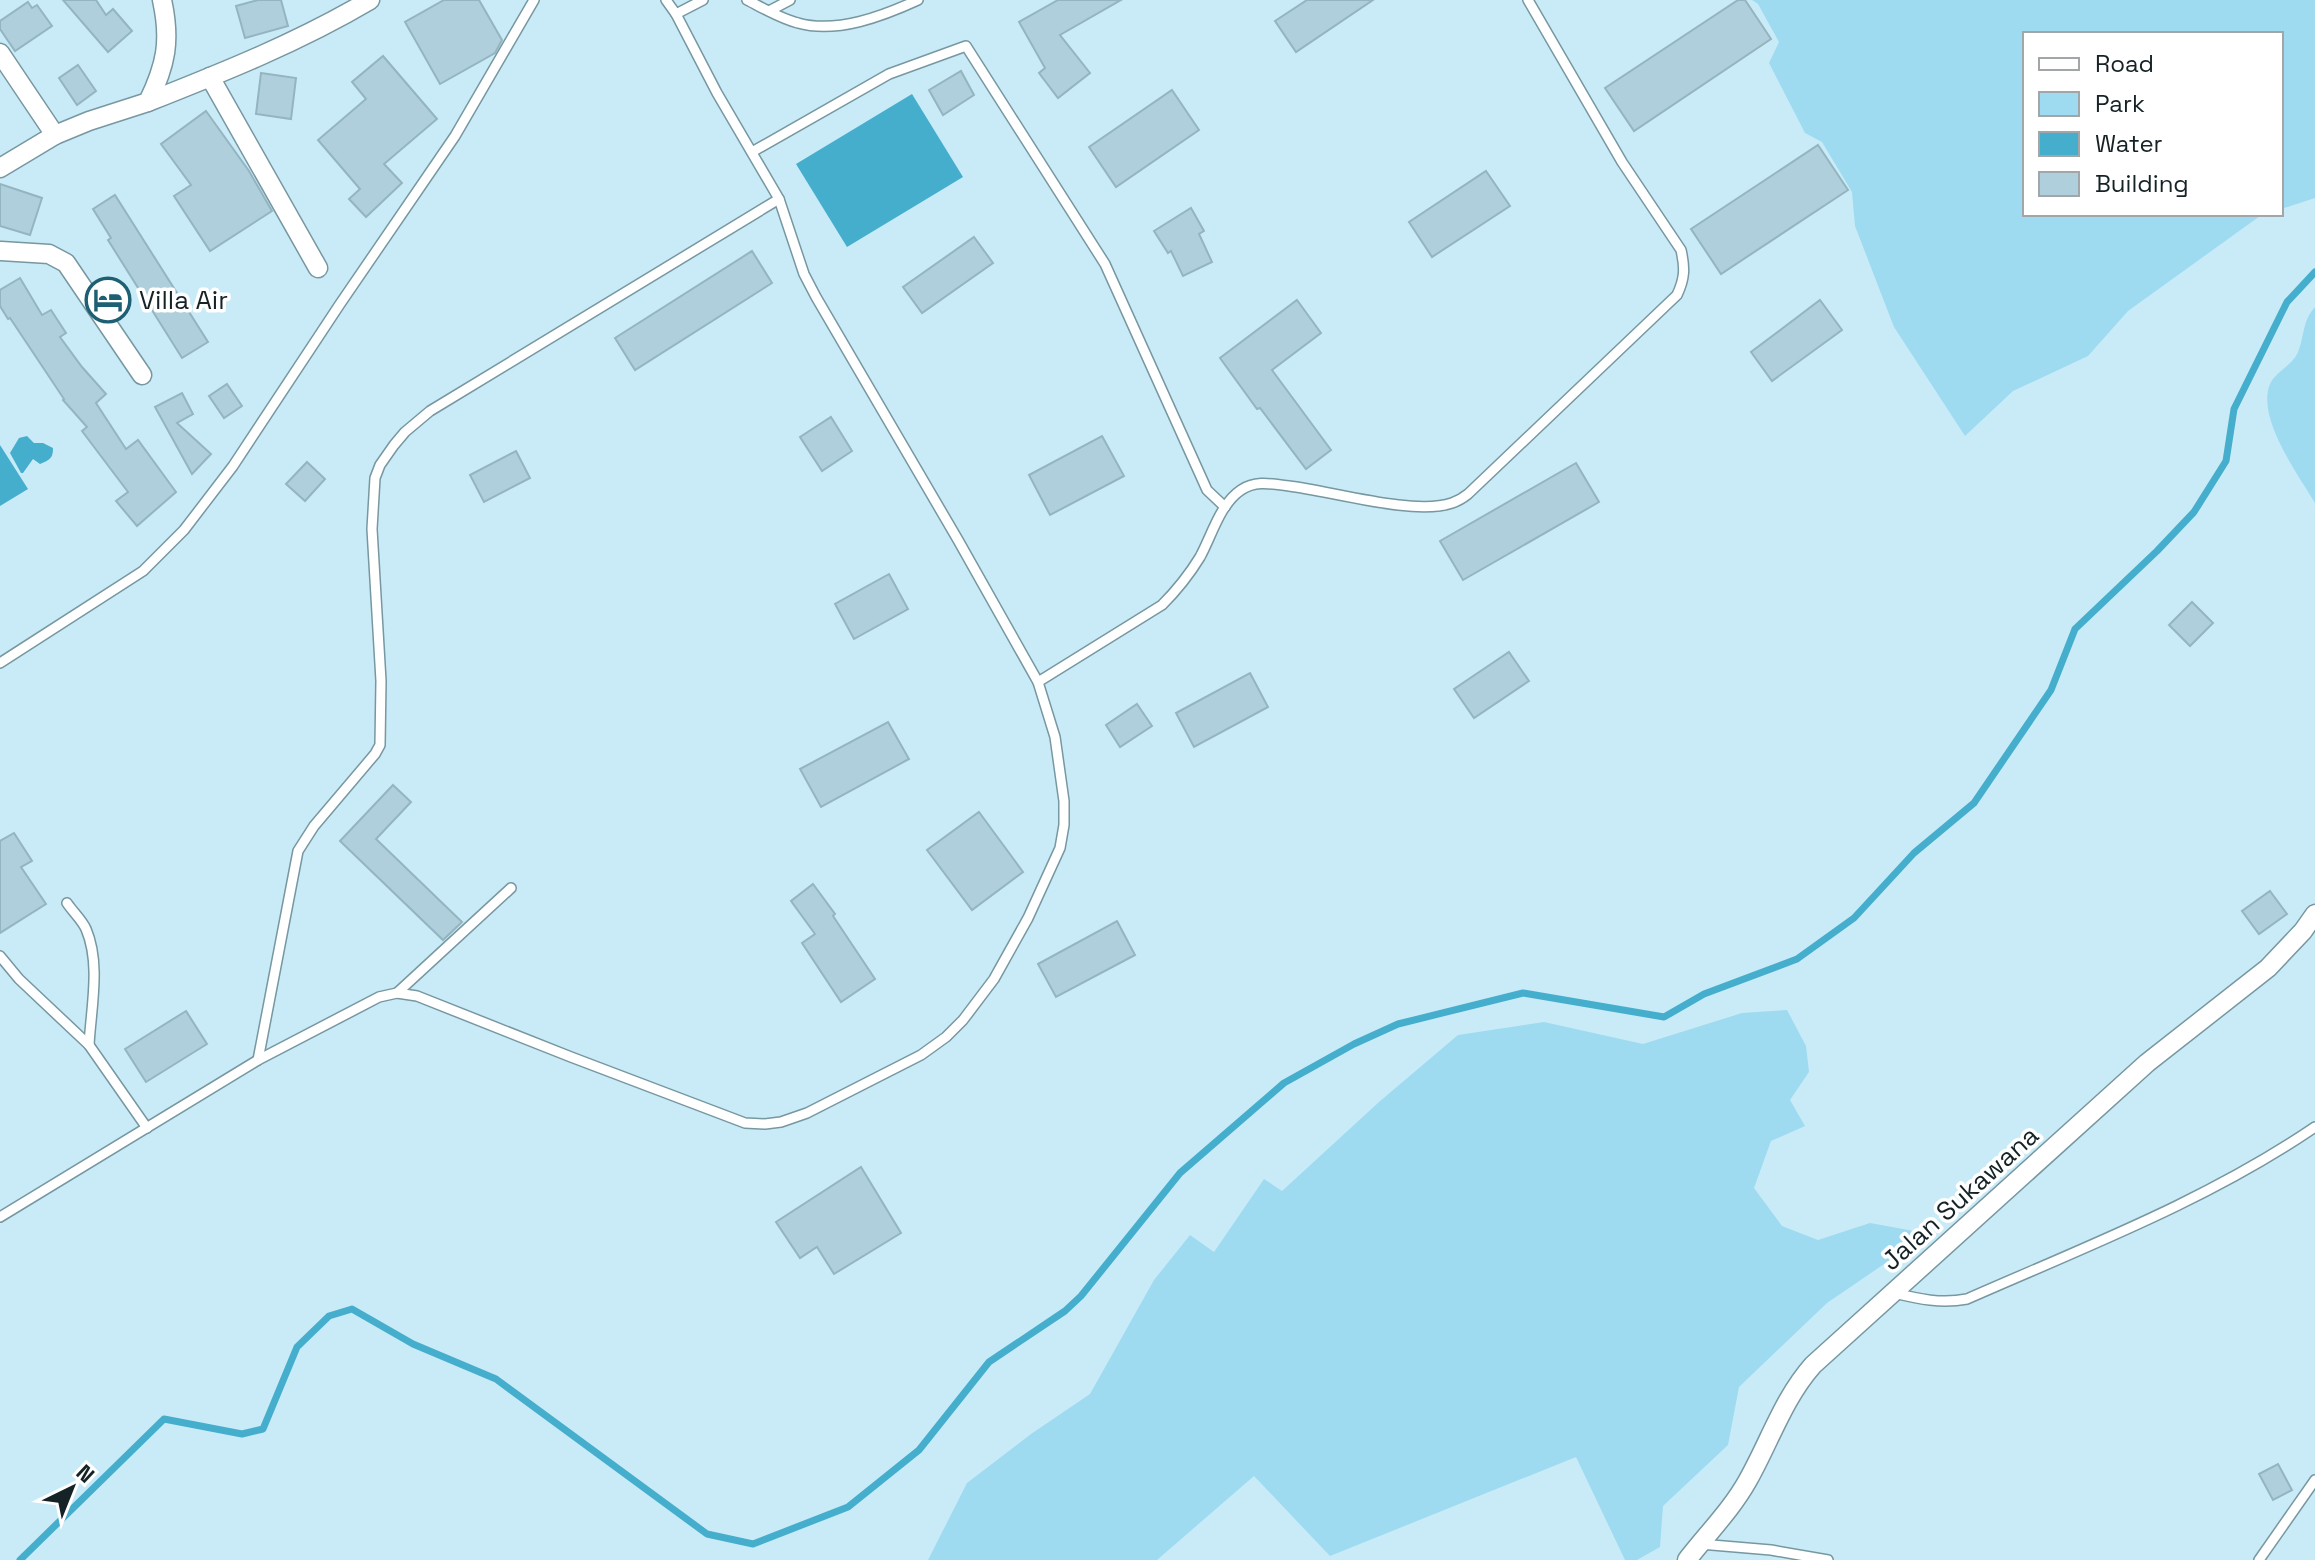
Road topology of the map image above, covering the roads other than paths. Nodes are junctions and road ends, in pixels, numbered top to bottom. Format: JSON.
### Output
{"nodes":[{"id":1,"x":162,"y":0,"type":"edge"},
{"id":2,"x":370,"y":0,"type":"edge"},
{"id":3,"x":534,"y":0,"type":"edge"},
{"id":4,"x":666,"y":0,"type":"edge"},
{"id":5,"x":703,"y":0,"type":"edge"},
{"id":6,"x":747,"y":0,"type":"edge"},
{"id":7,"x":790,"y":0,"type":"edge"},
{"id":8,"x":918,"y":0,"type":"edge"},
{"id":9,"x":1528,"y":0,"type":"edge"},
{"id":10,"x":769,"y":11,"type":"junction"},
{"id":11,"x":676,"y":14,"type":"junction"},
{"id":12,"x":0,"y":53,"type":"edge"},
{"id":13,"x":210,"y":77,"type":"junction"},
{"id":14,"x":148,"y":102,"type":"junction"},
{"id":15,"x":55,"y":135,"type":"junction"},
{"id":16,"x":752,"y":152,"type":"junction"},
{"id":17,"x":0,"y":168,"type":"edge"},
{"id":18,"x":779,"y":199,"type":"junction"},
{"id":19,"x":1,"y":251,"type":"edge"},
{"id":20,"x":318,"y":268,"type":"dead end"},
{"id":21,"x":142,"y":375,"type":"dead end"},
{"id":22,"x":1225,"y":507,"type":"junction"},
{"id":23,"x":0,"y":663,"type":"edge"},
{"id":24,"x":1038,"y":682,"type":"junction"},
{"id":25,"x":511,"y":888,"type":"dead end"},
{"id":26,"x":67,"y":903,"type":"dead end"},
{"id":27,"x":2315,"y":914,"type":"edge"},
{"id":28,"x":0,"y":956,"type":"edge"},
{"id":29,"x":397,"y":993,"type":"junction"},
{"id":30,"x":89,"y":1045,"type":"junction"},
{"id":31,"x":258,"y":1060,"type":"junction"},
{"id":32,"x":2315,"y":1127,"type":"edge"},
{"id":33,"x":147,"y":1128,"type":"junction"},
{"id":34,"x":0,"y":1217,"type":"edge"},
{"id":35,"x":1894,"y":1293,"type":"junction"},
{"id":36,"x":2315,"y":1480,"type":"edge"},
{"id":37,"x":1700,"y":1544,"type":"junction"},
{"id":38,"x":1687,"y":1560,"type":"edge"},
{"id":39,"x":1828,"y":1560,"type":"edge"},
{"id":40,"x":2259,"y":1560,"type":"edge"}],
"edges":[{"from":1,"to":14,"type":"street"},
{"from":2,"to":13,"type":"street"},
{"from":3,"to":23,"type":"lane"},
{"from":4,"to":11,"type":"lane"},
{"from":5,"to":11,"type":"lane"},
{"from":6,"to":10,"type":"lane"},
{"from":7,"to":10,"type":"lane"},
{"from":8,"to":10,"type":"lane"},
{"from":9,"to":22,"type":"lane"},
{"from":11,"to":16,"type":"lane"},
{"from":12,"to":15,"type":"street"},
{"from":13,"to":14,"type":"street"},
{"from":13,"to":20,"type":"street"},
{"from":14,"to":15,"type":"street"},
{"from":15,"to":17,"type":"street"},
{"from":16,"to":18,"type":"lane"},
{"from":16,"to":22,"type":"lane"},
{"from":18,"to":24,"type":"lane"},
{"from":18,"to":31,"type":"lane"},
{"from":19,"to":21,"type":"street"},
{"from":22,"to":24,"type":"lane"},
{"from":24,"to":29,"type":"lane"},
{"from":25,"to":29,"type":"lane"},
{"from":26,"to":30,"type":"lane"},
{"from":27,"to":35,"type":"street","name":"Jalan Sukawana"},
{"from":28,"to":30,"type":"lane"},
{"from":29,"to":31,"type":"lane"},
{"from":30,"to":33,"type":"lane"},
{"from":31,"to":33,"type":"lane"},
{"from":32,"to":35,"type":"lane"},
{"from":33,"to":34,"type":"lane"},
{"from":35,"to":37,"type":"street","name":"Jalan Sukawana"},
{"from":36,"to":40,"type":"lane"},
{"from":37,"to":38,"type":"street","name":"Jalan Sukawana"},
{"from":37,"to":39,"type":"lane"}]}
